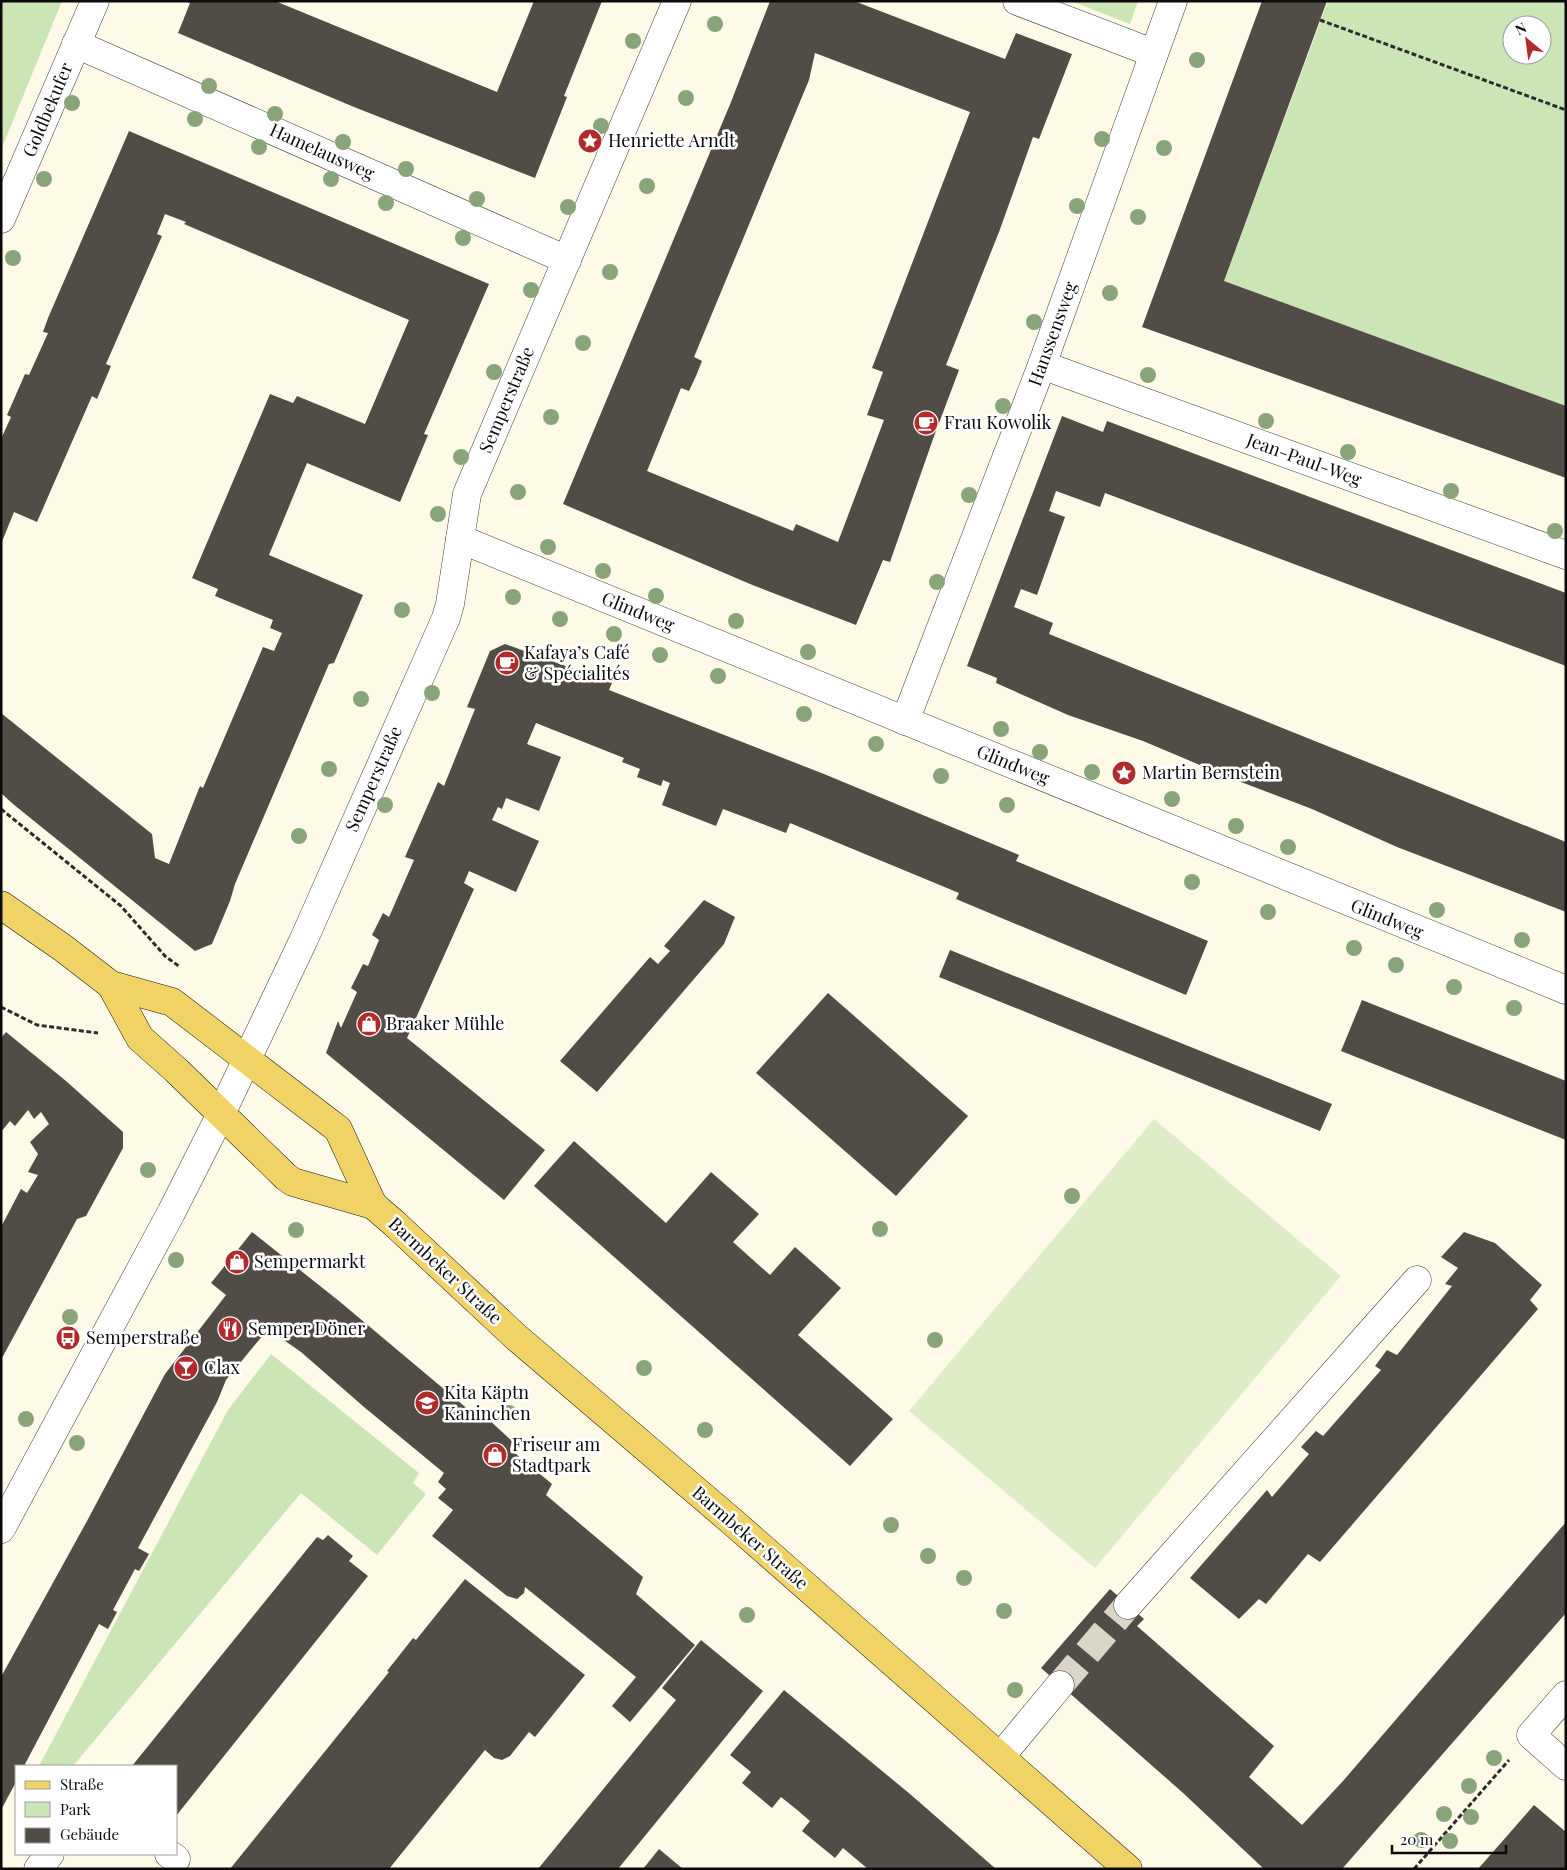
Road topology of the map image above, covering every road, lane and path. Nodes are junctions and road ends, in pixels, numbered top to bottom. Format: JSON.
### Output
{"nodes":[{"id":1,"x":95,"y":1,"type":"edge"},
{"id":2,"x":678,"y":1,"type":"edge"},
{"id":3,"x":1017,"y":1,"type":"edge"},
{"id":4,"x":1173,"y":1,"type":"edge"},
{"id":5,"x":1320,"y":20,"type":"dead end"},
{"id":6,"x":76,"y":44,"type":"junction"},
{"id":7,"x":1154,"y":53,"type":"junction"},
{"id":8,"x":1566,"y":110,"type":"edge"},
{"id":9,"x":1,"y":219,"type":"edge"},
{"id":10,"x":567,"y":260,"type":"junction"},
{"id":11,"x":1042,"y":365,"type":"junction"},
{"id":12,"x":460,"y":539,"type":"junction"},
{"id":13,"x":1566,"y":554,"type":"edge"},
{"id":14,"x":905,"y":721,"type":"junction"},
{"id":15,"x":1,"y":809,"type":"edge"},
{"id":16,"x":1,"y":905,"type":"edge"},
{"id":17,"x":186,"y":972,"type":"dead end"},
{"id":18,"x":111,"y":986,"type":"junction"},
{"id":19,"x":1566,"y":990,"type":"edge"},
{"id":20,"x":1,"y":1007,"type":"edge"},
{"id":21,"x":140,"y":1038,"type":"junction"},
{"id":22,"x":247,"y":1059,"type":"junction"},
{"id":23,"x":221,"y":1114,"type":"junction"},
{"id":24,"x":373,"y":1205,"type":"junction"},
{"id":25,"x":1417,"y":1280,"type":"dead end"},
{"id":26,"x":1,"y":1529,"type":"edge"},
{"id":27,"x":1128,"y":1605,"type":"tunnel mouth"},
{"id":28,"x":1060,"y":1685,"type":"tunnel mouth"},
{"id":29,"x":1566,"y":1694,"type":"edge"},
{"id":30,"x":1530,"y":1736,"type":"junction"},
{"id":31,"x":1001,"y":1756,"type":"junction"},
{"id":32,"x":1566,"y":1766,"type":"edge"},
{"id":33,"x":49,"y":1855,"type":"edge"},
{"id":34,"x":38,"y":1869,"type":"edge"},
{"id":35,"x":1128,"y":1869,"type":"edge"},
{"id":36,"x":1414,"y":1869,"type":"edge"}],
"edges":[{"from":1,"to":6,"type":"street","name":"Goldbekufer"},
{"from":2,"to":10,"type":"street","name":"Semperstraße"},
{"from":3,"to":7,"type":"street"},
{"from":4,"to":7,"type":"street","name":"Hanssensweg"},
{"from":5,"to":8,"type":"path"},
{"from":6,"to":9,"type":"street","name":"Goldbekufer"},
{"from":6,"to":10,"type":"street","name":"Hamelausweg"},
{"from":7,"to":11,"type":"street","name":"Hanssensweg"},
{"from":10,"to":12,"type":"street","name":"Semperstraße"},
{"from":11,"to":13,"type":"street","name":"Jean-Paul-Weg"},
{"from":11,"to":14,"type":"street","name":"Hanssensweg"},
{"from":12,"to":14,"type":"street","name":"Glindweg"},
{"from":12,"to":22,"type":"street","name":"Semperstraße"},
{"from":14,"to":19,"type":"street","name":"Glindweg"},
{"from":15,"to":17,"type":"path"},
{"from":16,"to":18,"type":"main road","name":"Barmbeker Straße"},
{"from":18,"to":21,"type":"main road","name":"Barmbeker Straße"},
{"from":18,"to":22,"type":"main road","name":"Barmbeker Straße"},
{"from":20,"to":21,"type":"path"},
{"from":21,"to":23,"type":"main road","name":"Barmbeker Straße"},
{"from":22,"to":23,"type":"street","name":"Semperstraße"},
{"from":22,"to":24,"type":"main road","name":"Barmbeker Straße"},
{"from":23,"to":24,"type":"main road","name":"Barmbeker Straße"},
{"from":23,"to":26,"type":"street","name":"Semperstraße"},
{"from":24,"to":31,"type":"main road","name":"Barmbeker Straße"},
{"from":25,"to":27,"type":"street"},
{"from":28,"to":31,"type":"street"},
{"from":29,"to":30,"type":"street"},
{"from":30,"to":32,"type":"street"},
{"from":30,"to":36,"type":"path"},
{"from":31,"to":35,"type":"main road","name":"Barmbeker Straße"},
{"from":33,"to":34,"type":"street"}]}
